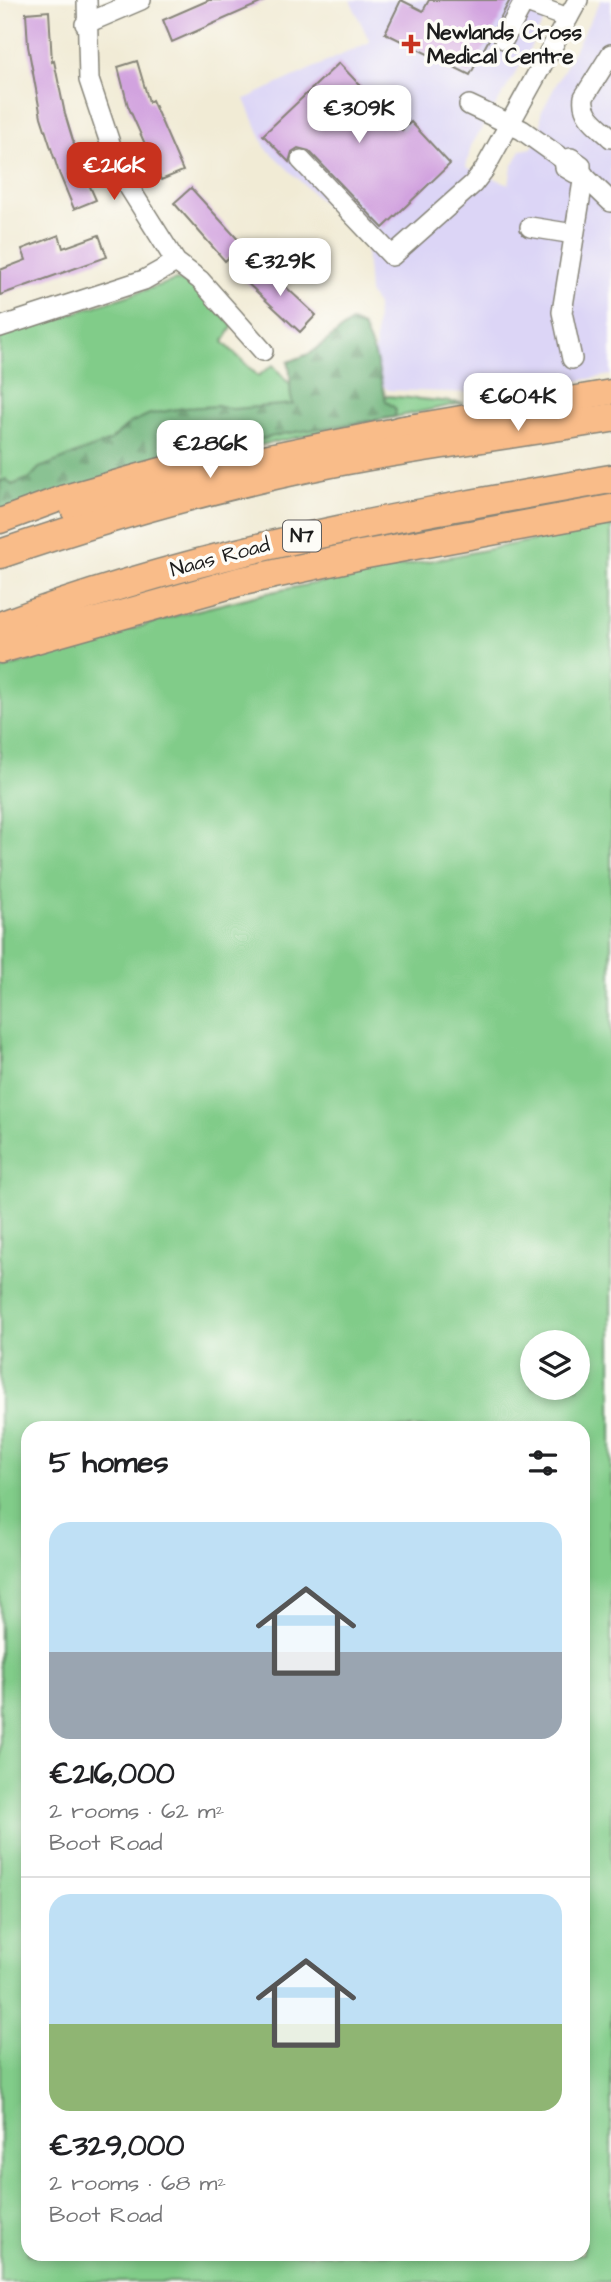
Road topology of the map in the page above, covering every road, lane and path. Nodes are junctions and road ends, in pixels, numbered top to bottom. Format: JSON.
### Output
{"nodes":[{"id":1,"x":87,"y":0,"type":"edge"},
{"id":2,"x":141,"y":0,"type":"edge"},
{"id":3,"x":578,"y":0,"type":"edge"},
{"id":4,"x":568,"y":18,"type":"junction"},
{"id":5,"x":85,"y":24,"type":"junction"},
{"id":6,"x":504,"y":39,"type":"dead end"},
{"id":7,"x":611,"y":54,"type":"edge"},
{"id":8,"x":469,"y":104,"type":"dead end"},
{"id":9,"x":512,"y":125,"type":"junction"},
{"id":10,"x":611,"y":138,"type":"edge"},
{"id":11,"x":301,"y":160,"type":"dead end"},
{"id":12,"x":582,"y":174,"type":"junction"},
{"id":13,"x":611,"y":202,"type":"edge"},
{"id":14,"x":530,"y":227,"type":"dead end"},
{"id":15,"x":574,"y":234,"type":"junction"},
{"id":16,"x":176,"y":262,"type":"junction"},
{"id":17,"x":0,"y":327,"type":"edge"},
{"id":18,"x":263,"y":351,"type":"dead end"},
{"id":19,"x":572,"y":359,"type":"dead end"},
{"id":20,"x":611,"y":392,"type":"edge"},
{"id":21,"x":611,"y":418,"type":"edge"},
{"id":22,"x":416,"y":428,"type":"junction"},
{"id":23,"x":611,"y":479,"type":"edge"},
{"id":24,"x":611,"y":509,"type":"edge"},
{"id":25,"x":0,"y":522,"type":"edge"},
{"id":26,"x":0,"y":538,"type":"edge"},
{"id":27,"x":0,"y":554,"type":"edge"},
{"id":28,"x":0,"y":626,"type":"edge"},
{"id":29,"x":0,"y":649,"type":"edge"}],
"edges":[{"from":1,"to":5,"type":"street"},
{"from":2,"to":5,"type":"street"},
{"from":3,"to":4,"type":"street"},
{"from":4,"to":6,"type":"street"},
{"from":4,"to":9,"type":"street"},
{"from":5,"to":16,"type":"street"},
{"from":7,"to":10,"type":"street"},
{"from":8,"to":9,"type":"street"},
{"from":9,"to":11,"type":"street"},
{"from":9,"to":12,"type":"street"},
{"from":12,"to":13,"type":"street"},
{"from":12,"to":15,"type":"street"},
{"from":14,"to":15,"type":"street"},
{"from":15,"to":19,"type":"street"},
{"from":16,"to":17,"type":"street"},
{"from":16,"to":18,"type":"street"},
{"from":20,"to":22,"type":"main road"},
{"from":21,"to":27,"type":"highway"},
{"from":22,"to":25,"type":"main road"},
{"from":22,"to":26,"type":"highway"},
{"from":23,"to":28,"type":"highway","name":"Naas Road","number":"N7"},
{"from":24,"to":29,"type":"highway"}]}
